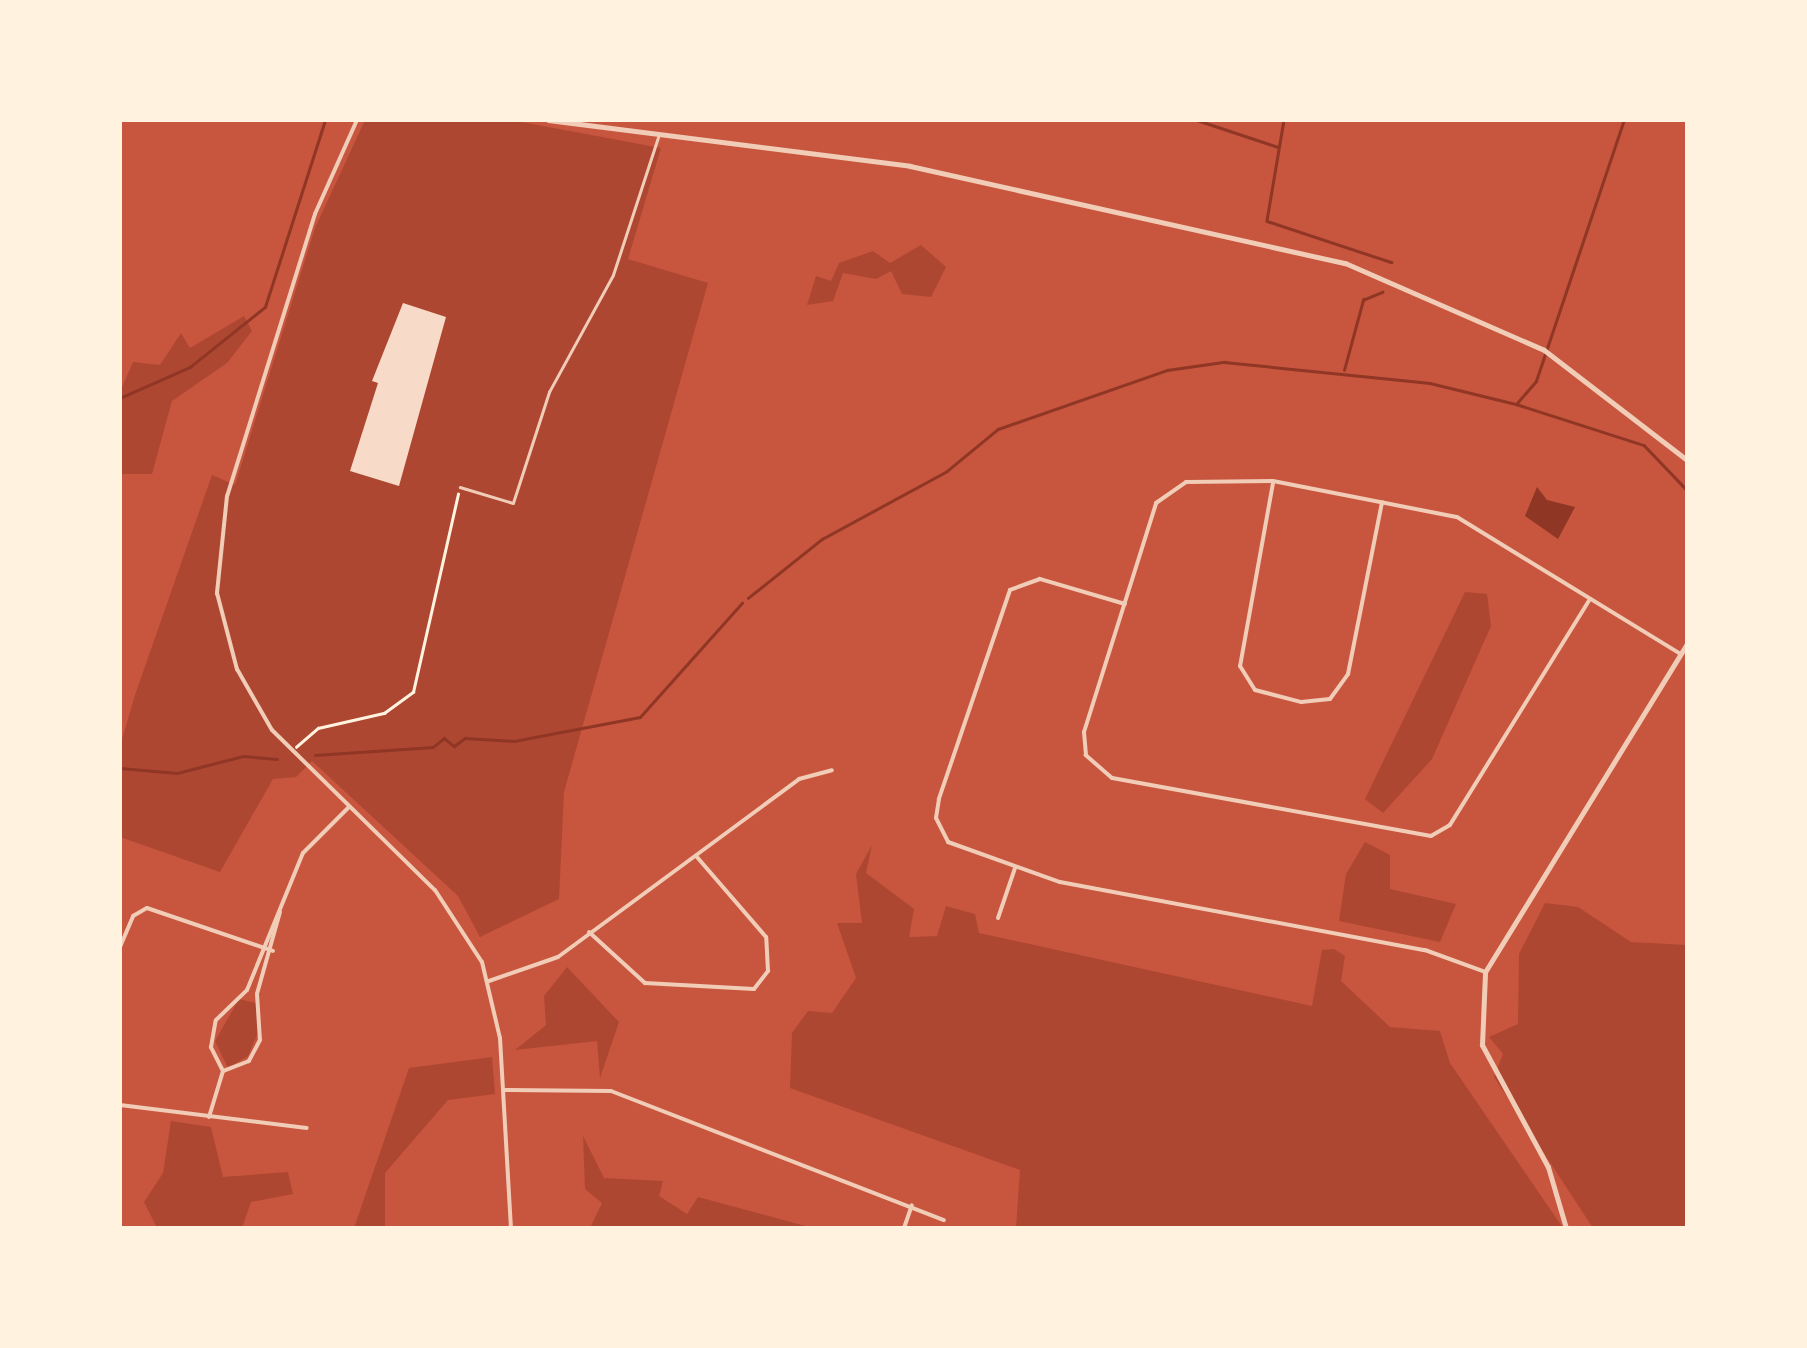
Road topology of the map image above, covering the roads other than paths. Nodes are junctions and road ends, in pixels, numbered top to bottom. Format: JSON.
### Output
{"nodes":[{"id":1,"x":357,"y":120,"type":"edge"},
{"id":2,"x":548,"y":120,"type":"edge"},
{"id":3,"x":660,"y":133,"type":"junction"},
{"id":4,"x":1687,"y":460,"type":"edge"},
{"id":5,"x":1273,"y":481,"type":"junction"},
{"id":6,"x":460,"y":487,"type":"road end"},
{"id":7,"x":1382,"y":502,"type":"junction"},
{"id":8,"x":1590,"y":599,"type":"junction"},
{"id":9,"x":1125,"y":604,"type":"junction"},
{"id":10,"x":1687,"y":644,"type":"edge"},
{"id":11,"x":1681,"y":654,"type":"junction"},
{"id":12,"x":832,"y":770,"type":"dead end"},
{"id":13,"x":348,"y":807,"type":"junction"},
{"id":14,"x":696,"y":856,"type":"junction"},
{"id":15,"x":1014,"y":868,"type":"junction"},
{"id":16,"x":280,"y":912,"type":"junction"},
{"id":17,"x":998,"y":918,"type":"dead end"},
{"id":18,"x":589,"y":932,"type":"junction"},
{"id":19,"x":120,"y":947,"type":"edge"},
{"id":20,"x":263,"y":947,"type":"junction"},
{"id":21,"x":273,"y":950,"type":"junction"},
{"id":22,"x":1484,"y":972,"type":"junction"},
{"id":23,"x":489,"y":981,"type":"junction"},
{"id":24,"x":246,"y":990,"type":"junction"},
{"id":25,"x":257,"y":994,"type":"junction"},
{"id":26,"x":223,"y":1071,"type":"junction"},
{"id":27,"x":503,"y":1090,"type":"junction"},
{"id":28,"x":120,"y":1105,"type":"edge"},
{"id":29,"x":209,"y":1116,"type":"junction"},
{"id":30,"x":307,"y":1128,"type":"dead end"},
{"id":31,"x":912,"y":1206,"type":"junction"},
{"id":32,"x":944,"y":1220,"type":"dead end"},
{"id":33,"x":511,"y":1228,"type":"edge"},
{"id":34,"x":904,"y":1228,"type":"edge"},
{"id":35,"x":1566,"y":1228,"type":"edge"}],
"edges":[{"from":1,"to":13,"type":"street"},
{"from":2,"to":3,"type":"street"},
{"from":3,"to":4,"type":"street"},
{"from":3,"to":6,"type":"lane"},
{"from":5,"to":7,"type":"street"},
{"from":5,"to":7,"type":"street"},
{"from":5,"to":9,"type":"street"},
{"from":7,"to":8,"type":"street"},
{"from":8,"to":9,"type":"street"},
{"from":8,"to":11,"type":"street"},
{"from":9,"to":15,"type":"street"},
{"from":10,"to":11,"type":"street"},
{"from":11,"to":22,"type":"street"},
{"from":12,"to":14,"type":"street"},
{"from":13,"to":16,"type":"street"},
{"from":13,"to":23,"type":"street"},
{"from":14,"to":18,"type":"street"},
{"from":14,"to":18,"type":"street"},
{"from":15,"to":17,"type":"street"},
{"from":15,"to":22,"type":"street"},
{"from":16,"to":20,"type":"street"},
{"from":16,"to":21,"type":"street"},
{"from":18,"to":23,"type":"street"},
{"from":19,"to":20,"type":"street"},
{"from":20,"to":21,"type":"street"},
{"from":20,"to":24,"type":"street"},
{"from":21,"to":25,"type":"street"},
{"from":22,"to":35,"type":"street"},
{"from":23,"to":27,"type":"street"},
{"from":24,"to":25,"type":"street"},
{"from":24,"to":26,"type":"street"},
{"from":25,"to":26,"type":"street"},
{"from":26,"to":29,"type":"street"},
{"from":27,"to":31,"type":"street"},
{"from":27,"to":33,"type":"street"},
{"from":28,"to":29,"type":"street"},
{"from":29,"to":30,"type":"street"},
{"from":31,"to":32,"type":"street"},
{"from":31,"to":34,"type":"street"}]}
